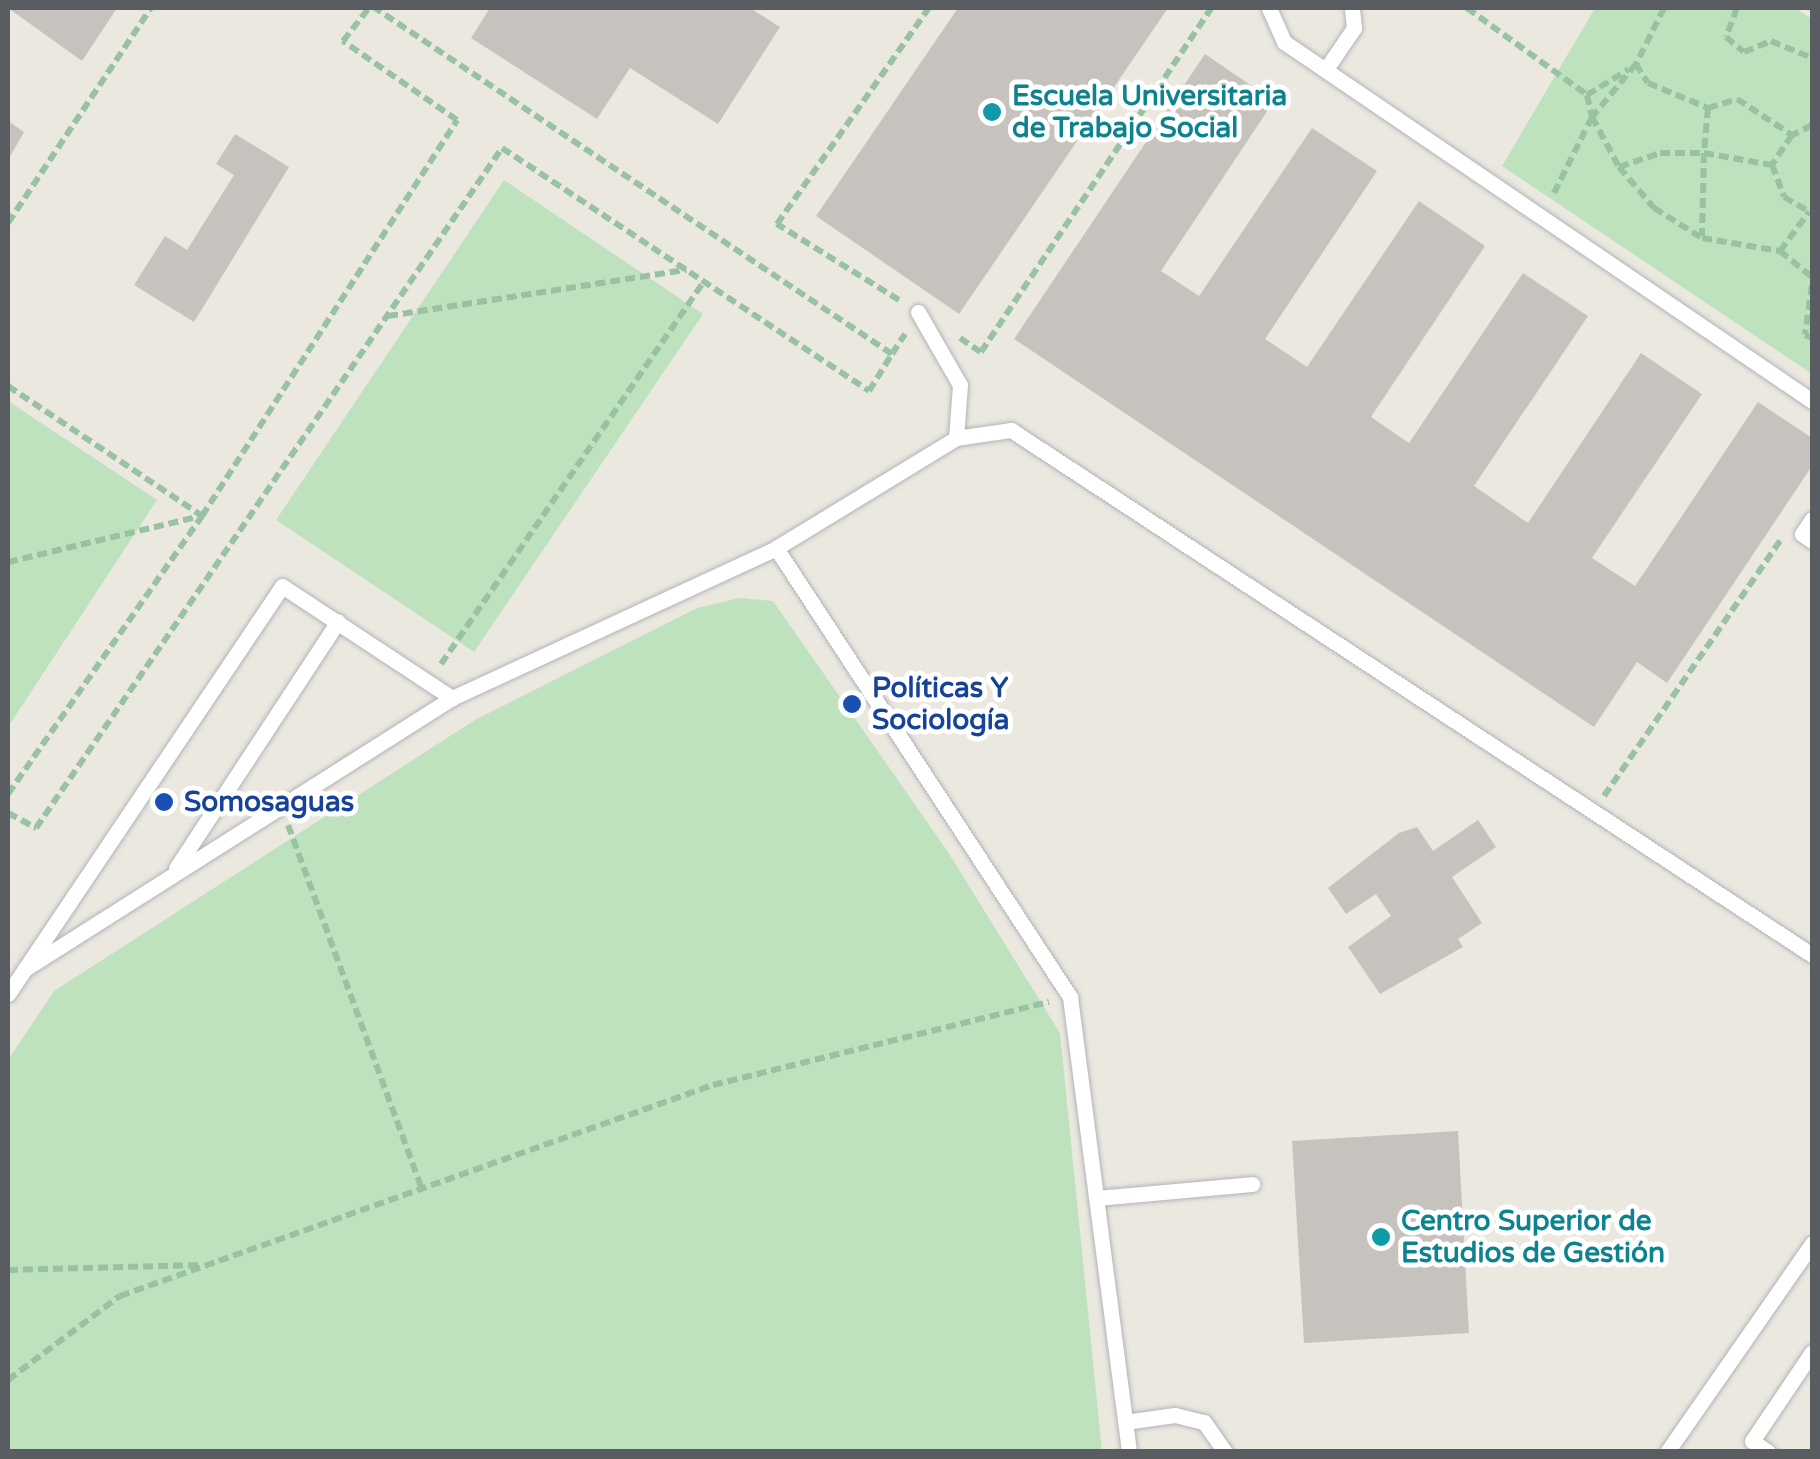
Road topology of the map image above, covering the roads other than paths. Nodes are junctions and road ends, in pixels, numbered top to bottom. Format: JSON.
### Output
{"nodes":[{"id":1,"x":1269,"y":8,"type":"edge"},
{"id":2,"x":1352,"y":8,"type":"edge"},
{"id":3,"x":1326,"y":69,"type":"junction"},
{"id":4,"x":918,"y":312,"type":"road end"},
{"id":5,"x":1812,"y":401,"type":"edge"},
{"id":6,"x":956,"y":438,"type":"junction"},
{"id":7,"x":1812,"y":519,"type":"edge"},
{"id":8,"x":1812,"y":541,"type":"edge"},
{"id":9,"x":776,"y":548,"type":"junction"},
{"id":10,"x":338,"y":621,"type":"junction"},
{"id":11,"x":452,"y":698,"type":"junction"},
{"id":12,"x":171,"y":876,"type":"junction"},
{"id":13,"x":1812,"y":955,"type":"edge"},
{"id":14,"x":25,"y":968,"type":"junction"},
{"id":15,"x":8,"y":994,"type":"edge"},
{"id":16,"x":1252,"y":1184,"type":"dead end"},
{"id":17,"x":1096,"y":1198,"type":"junction"},
{"id":18,"x":1812,"y":1244,"type":"edge"},
{"id":19,"x":1812,"y":1352,"type":"edge"},
{"id":20,"x":1126,"y":1422,"type":"junction"},
{"id":21,"x":1129,"y":1452,"type":"edge"},
{"id":22,"x":1224,"y":1452,"type":"edge"},
{"id":23,"x":1668,"y":1452,"type":"edge"},
{"id":24,"x":1768,"y":1452,"type":"edge"}],
"edges":[{"from":1,"to":3,"type":"lane"},
{"from":2,"to":3,"type":"lane"},
{"from":3,"to":5,"type":"lane"},
{"from":4,"to":6,"type":"lane"},
{"from":6,"to":9,"type":"lane"},
{"from":6,"to":13,"type":"lane"},
{"from":7,"to":8,"type":"lane"},
{"from":9,"to":11,"type":"lane"},
{"from":9,"to":17,"type":"lane"},
{"from":10,"to":11,"type":"lane"},
{"from":10,"to":12,"type":"lane"},
{"from":10,"to":14,"type":"lane"},
{"from":11,"to":12,"type":"lane"},
{"from":12,"to":14,"type":"lane"},
{"from":14,"to":15,"type":"lane"},
{"from":16,"to":17,"type":"lane"},
{"from":17,"to":20,"type":"lane"},
{"from":18,"to":23,"type":"lane"},
{"from":19,"to":24,"type":"lane"},
{"from":20,"to":21,"type":"lane"},
{"from":20,"to":22,"type":"lane"}]}
